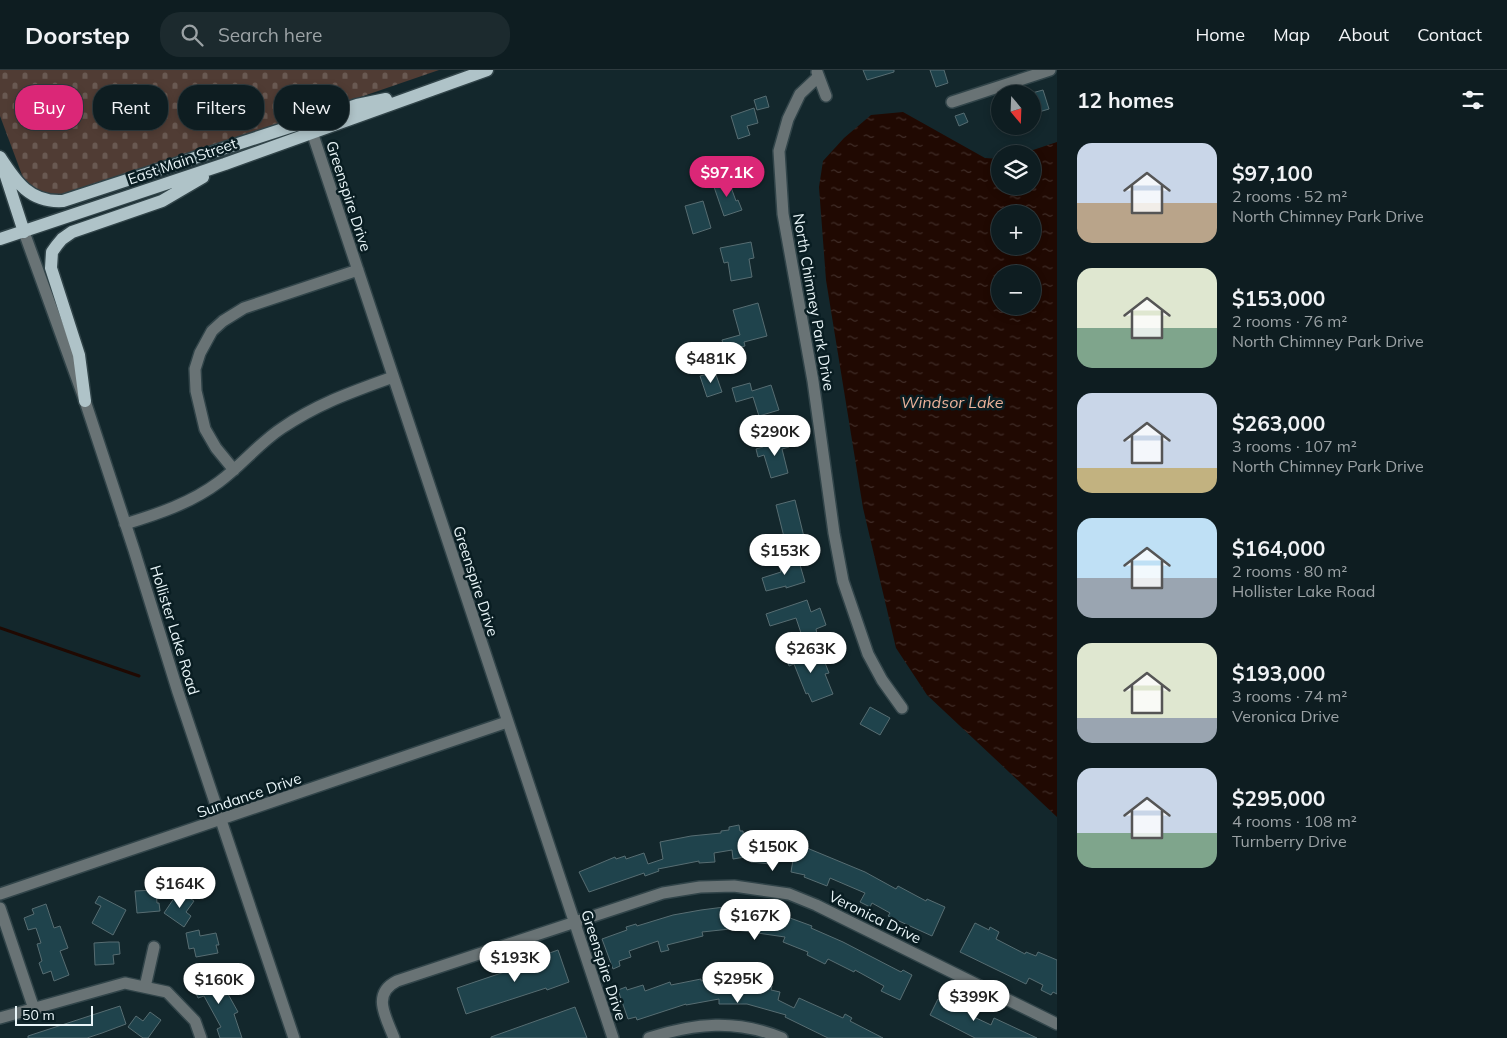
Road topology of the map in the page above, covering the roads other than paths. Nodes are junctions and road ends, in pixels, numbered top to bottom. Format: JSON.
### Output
{"nodes":[{"id":1,"x":487,"y":70,"type":"edge"},
{"id":2,"x":1050,"y":70,"type":"edge"},
{"id":3,"x":817,"y":73,"type":"edge"},
{"id":4,"x":428,"y":90,"type":"junction"},
{"id":5,"x":826,"y":96,"type":"dead end"},
{"id":6,"x":952,"y":102,"type":"dead end"},
{"id":7,"x":312,"y":132,"type":"junction"},
{"id":8,"x":0,"y":158,"type":"edge"},
{"id":9,"x":225,"y":164,"type":"junction"},
{"id":10,"x":24,"y":232,"type":"junction"},
{"id":11,"x":0,"y":240,"type":"edge"},
{"id":12,"x":358,"y":270,"type":"junction"},
{"id":13,"x":393,"y":377,"type":"junction"},
{"id":14,"x":85,"y":401,"type":"junction"},
{"id":15,"x":234,"y":470,"type":"junction"},
{"id":16,"x":125,"y":524,"type":"junction"},
{"id":17,"x":902,"y":708,"type":"dead end"},
{"id":18,"x":507,"y":722,"type":"junction"},
{"id":19,"x":221,"y":820,"type":"junction"},
{"id":20,"x":0,"y":894,"type":"edge"},
{"id":21,"x":0,"y":908,"type":"edge"},
{"id":22,"x":575,"y":922,"type":"junction"},
{"id":23,"x":154,"y":946,"type":"dead end"},
{"id":24,"x":146,"y":987,"type":"junction"},
{"id":25,"x":34,"y":1009,"type":"junction"},
{"id":26,"x":0,"y":1018,"type":"edge"},
{"id":27,"x":1057,"y":1024,"type":"edge"},
{"id":28,"x":201,"y":1038,"type":"edge"},
{"id":29,"x":294,"y":1038,"type":"edge"},
{"id":30,"x":394,"y":1038,"type":"edge"},
{"id":31,"x":613,"y":1038,"type":"edge"},
{"id":32,"x":649,"y":1038,"type":"edge"},
{"id":33,"x":782,"y":1038,"type":"edge"}],
"edges":[{"from":1,"to":4,"type":"main road","name":"East Main Street"},
{"from":2,"to":6,"type":"street"},
{"from":3,"to":5,"type":"street"},
{"from":3,"to":17,"type":"street","name":"North Chimney Park Drive"},
{"from":4,"to":7,"type":"main road","name":"East Main Street"},
{"from":4,"to":8,"type":"main road"},
{"from":7,"to":9,"type":"main road","name":"East Main Street"},
{"from":7,"to":12,"type":"street","name":"Greenspire Drive"},
{"from":8,"to":10,"type":"main road"},
{"from":9,"to":10,"type":"main road","name":"East Main Street"},
{"from":9,"to":14,"type":"main road"},
{"from":10,"to":11,"type":"main road","name":"East Main Street"},
{"from":10,"to":14,"type":"street","name":"Hollister Lake Road"},
{"from":12,"to":13,"type":"street","name":"Greenspire Drive"},
{"from":12,"to":15,"type":"street"},
{"from":13,"to":15,"type":"street"},
{"from":13,"to":18,"type":"street","name":"Greenspire Drive"},
{"from":14,"to":16,"type":"street","name":"Hollister Lake Road"},
{"from":15,"to":16,"type":"street"},
{"from":16,"to":19,"type":"street","name":"Hollister Lake Road"},
{"from":18,"to":19,"type":"street","name":"Sundance Drive"},
{"from":18,"to":22,"type":"street","name":"Greenspire Drive"},
{"from":19,"to":20,"type":"street","name":"Sundance Drive"},
{"from":19,"to":29,"type":"street","name":"Hollister Lake Road"},
{"from":21,"to":25,"type":"street"},
{"from":22,"to":27,"type":"street","name":"Veronica Drive"},
{"from":22,"to":30,"type":"street","name":"Veronica Drive"},
{"from":22,"to":31,"type":"street","name":"Greenspire Drive"},
{"from":23,"to":24,"type":"street"},
{"from":24,"to":25,"type":"street"},
{"from":24,"to":28,"type":"street"},
{"from":25,"to":26,"type":"street"},
{"from":32,"to":33,"type":"street"}]}
